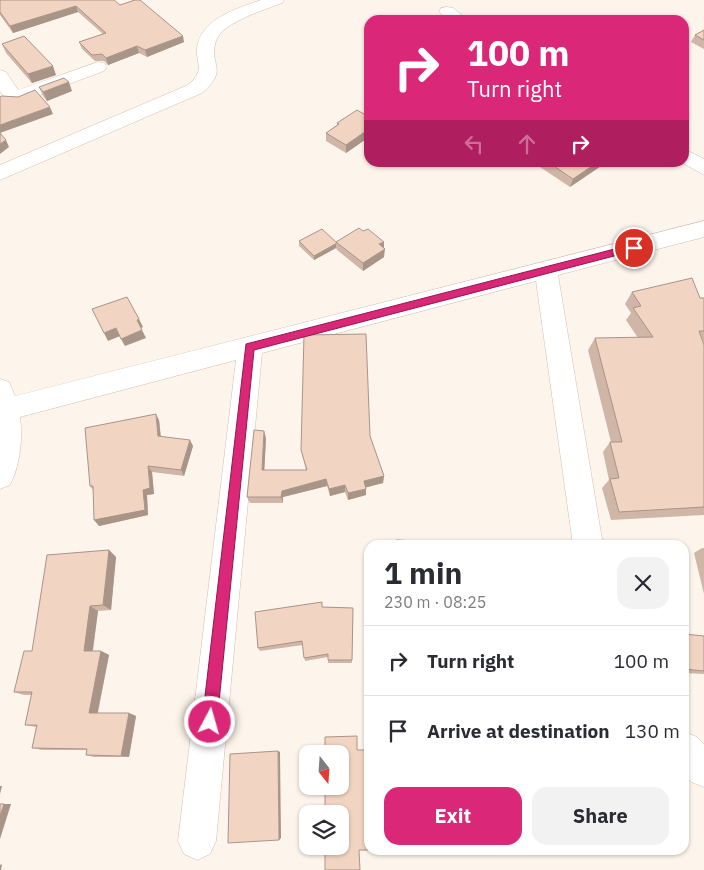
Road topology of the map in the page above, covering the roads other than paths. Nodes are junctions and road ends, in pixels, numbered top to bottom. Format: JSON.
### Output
{"nodes":[{"id":1,"x":276,"y":0,"type":"edge"},
{"id":2,"x":98,"y":67,"type":"dead end"},
{"id":3,"x":0,"y":76,"type":"edge"},
{"id":4,"x":689,"y":158,"type":"edge"},
{"id":5,"x":704,"y":168,"type":"edge"},
{"id":6,"x":0,"y":173,"type":"edge"},
{"id":7,"x":704,"y":229,"type":"edge"},
{"id":8,"x":546,"y":271,"type":"junction"},
{"id":9,"x":250,"y":347,"type":"junction"},
{"id":10,"x":4,"y":400,"type":"edge"},
{"id":11,"x":0,"y":476,"type":"edge"},
{"id":12,"x":587,"y":540,"type":"edge"},
{"id":13,"x":689,"y":755,"type":"edge"},
{"id":14,"x":704,"y":769,"type":"edge"},
{"id":15,"x":197,"y":841,"type":"dead end"}],
"edges":[{"from":1,"to":6,"type":"street"},
{"from":2,"to":3,"type":"street"},
{"from":4,"to":5,"type":"street"},
{"from":7,"to":8,"type":"street"},
{"from":8,"to":9,"type":"street"},
{"from":8,"to":12,"type":"street"},
{"from":9,"to":10,"type":"street"},
{"from":9,"to":15,"type":"street"},
{"from":10,"to":11,"type":"street"},
{"from":13,"to":14,"type":"street"}]}
